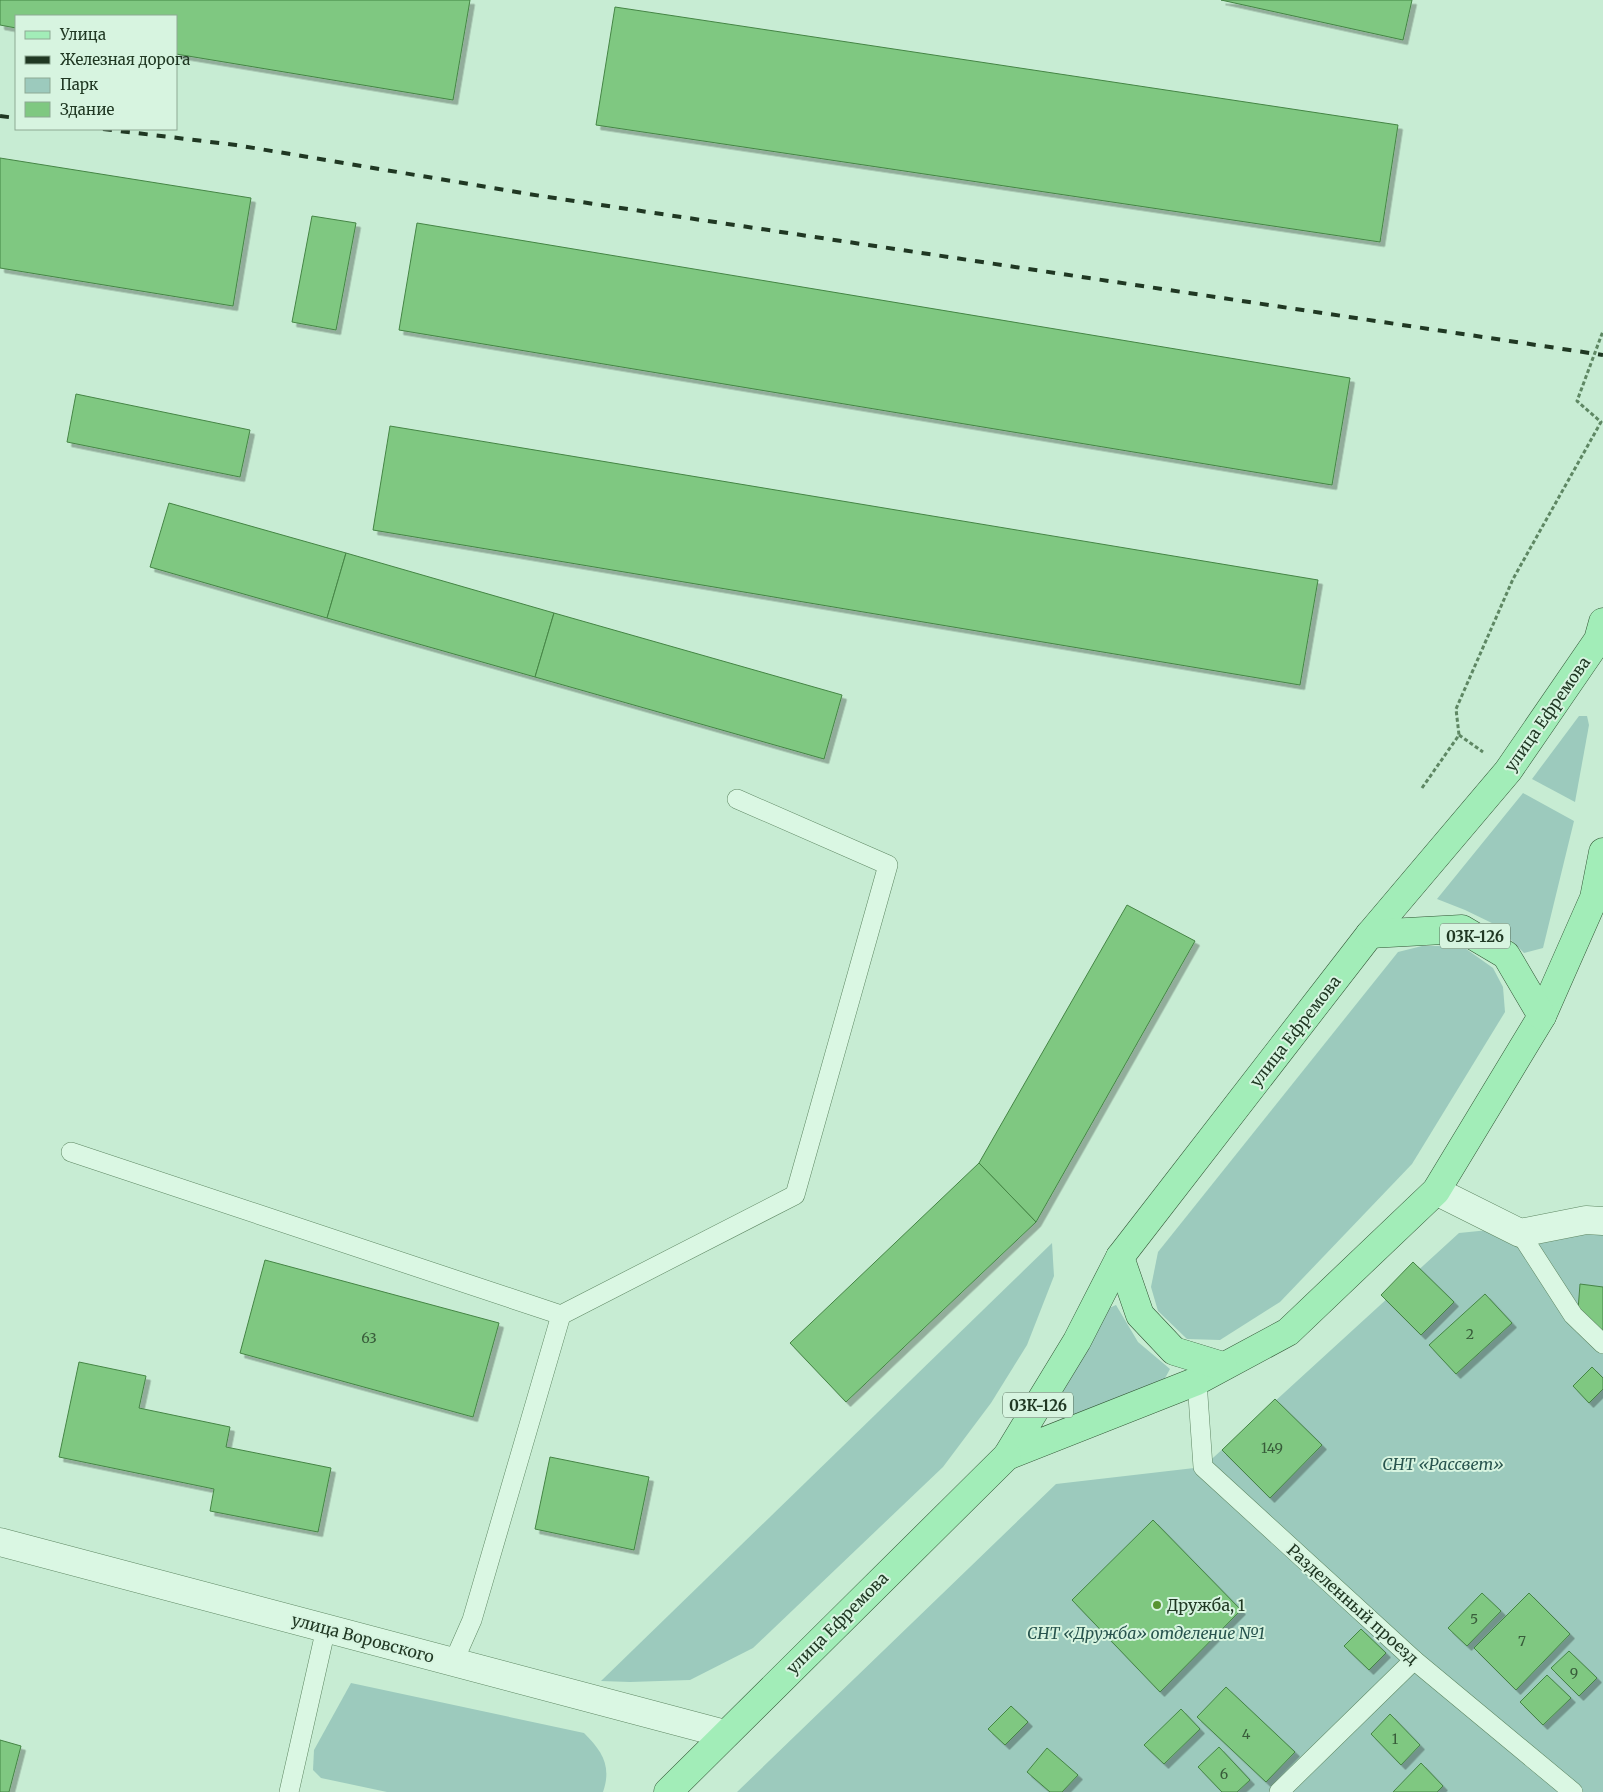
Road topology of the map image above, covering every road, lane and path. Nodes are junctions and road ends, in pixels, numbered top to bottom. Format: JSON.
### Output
{"nodes":[{"id":1,"x":1603,"y":331,"type":"edge"},
{"id":2,"x":1603,"y":622,"type":"edge"},
{"id":3,"x":1459,"y":735,"type":"junction"},
{"id":4,"x":1484,"y":753,"type":"dead end"},
{"id":5,"x":1422,"y":788,"type":"dead end"},
{"id":6,"x":737,"y":799,"type":"dead end"},
{"id":7,"x":1603,"y":852,"type":"edge"},
{"id":8,"x":1370,"y":934,"type":"junction"},
{"id":9,"x":1542,"y":1016,"type":"junction"},
{"id":10,"x":71,"y":1152,"type":"dead end"},
{"id":11,"x":1436,"y":1190,"type":"junction"},
{"id":12,"x":1603,"y":1221,"type":"edge"},
{"id":13,"x":1520,"y":1233,"type":"junction"},
{"id":14,"x":1120,"y":1257,"type":"junction"},
{"id":15,"x":561,"y":1315,"type":"junction"},
{"id":16,"x":1603,"y":1344,"type":"edge"},
{"id":17,"x":1223,"y":1366,"type":"junction"},
{"id":18,"x":1196,"y":1381,"type":"junction"},
{"id":19,"x":1007,"y":1456,"type":"junction"},
{"id":20,"x":0,"y":1542,"type":"edge"},
{"id":21,"x":326,"y":1628,"type":"junction"},
{"id":22,"x":1414,"y":1660,"type":"junction"},
{"id":23,"x":453,"y":1663,"type":"junction"},
{"id":24,"x":726,"y":1734,"type":"junction"},
{"id":25,"x":289,"y":1792,"type":"edge"},
{"id":26,"x":668,"y":1792,"type":"edge"},
{"id":27,"x":1279,"y":1792,"type":"edge"},
{"id":28,"x":1573,"y":1792,"type":"edge"}],
"edges":[{"from":1,"to":3,"type":"path"},
{"from":2,"to":8,"type":"main road","name":"улица Ефремова","number":"03К-126"},
{"from":3,"to":4,"type":"path"},
{"from":3,"to":5,"type":"path"},
{"from":6,"to":15,"type":"lane"},
{"from":7,"to":9,"type":"main road","name":"улица Ефремова","number":"03К-126"},
{"from":8,"to":9,"type":"main road","number":"03К-126"},
{"from":8,"to":14,"type":"main road","name":"улица Ефремова","number":"03К-126"},
{"from":9,"to":11,"type":"main road","name":"улица Ефремова","number":"03К-126"},
{"from":10,"to":15,"type":"lane"},
{"from":11,"to":13,"type":"street"},
{"from":11,"to":17,"type":"main road","name":"улица Ефремова","number":"03К-126"},
{"from":12,"to":13,"type":"street"},
{"from":13,"to":16,"type":"lane"},
{"from":14,"to":17,"type":"main road"},
{"from":14,"to":19,"type":"main road","name":"улица Ефремова","number":"03К-126"},
{"from":15,"to":23,"type":"lane"},
{"from":17,"to":18,"type":"main road","name":"улица Ефремова","number":"03К-126"},
{"from":18,"to":19,"type":"main road","name":"улица Ефремова","number":"03К-126"},
{"from":18,"to":22,"type":"lane","name":"Разделенный проезд"},
{"from":19,"to":24,"type":"main road","name":"улица Ефремова","number":"03К-126"},
{"from":20,"to":21,"type":"street","name":"улица Воровского"},
{"from":21,"to":23,"type":"street","name":"улица Воровского"},
{"from":21,"to":25,"type":"lane"},
{"from":22,"to":27,"type":"lane"},
{"from":22,"to":28,"type":"lane","name":"Разделенный проезд"},
{"from":23,"to":24,"type":"street","name":"улица Воровского"},
{"from":24,"to":26,"type":"main road","name":"улица Ефремова","number":"03К-126"}]}
